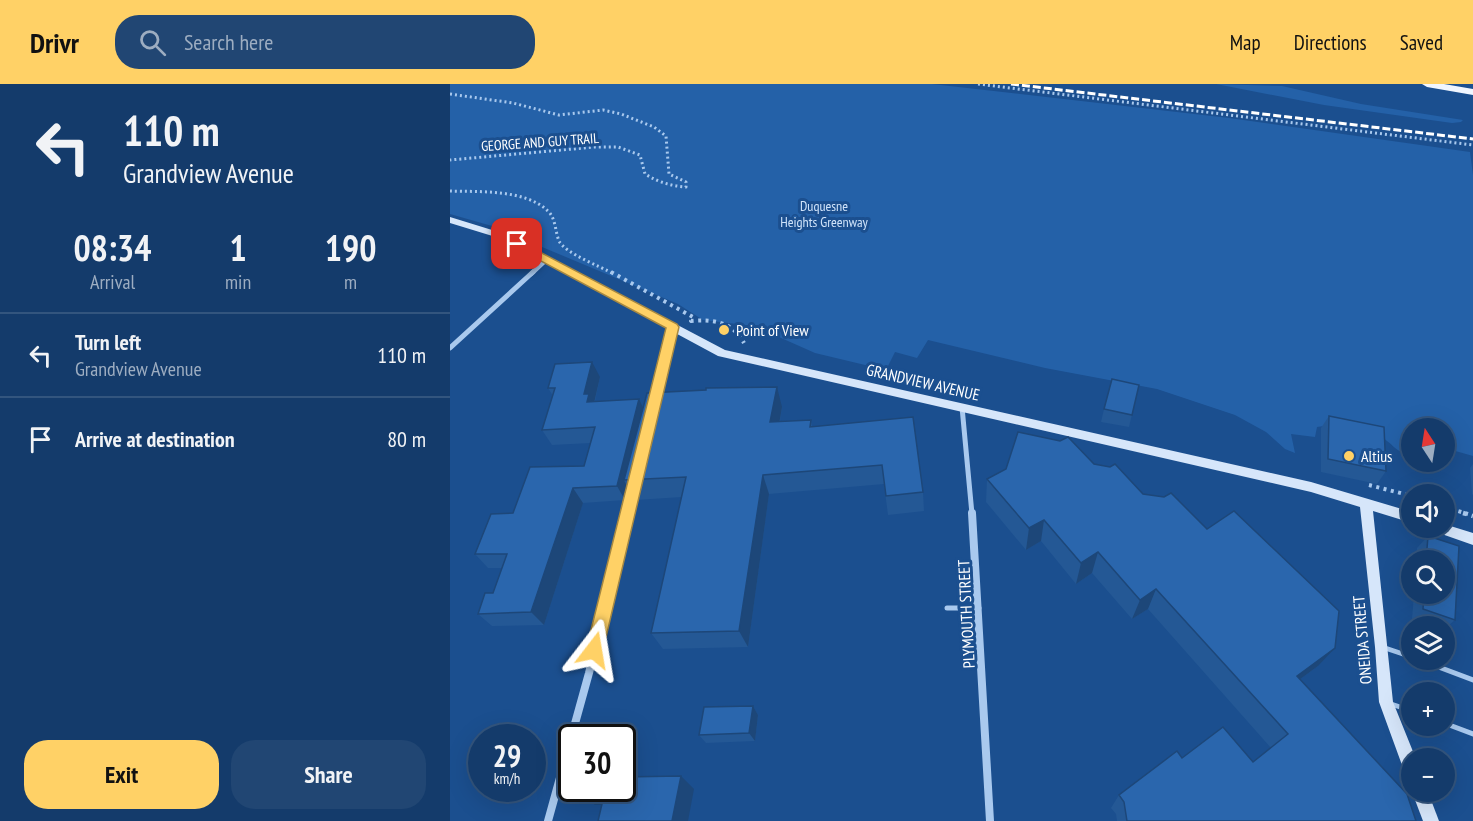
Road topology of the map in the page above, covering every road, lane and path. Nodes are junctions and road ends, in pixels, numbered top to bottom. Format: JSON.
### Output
{"nodes":[{"id":1,"x":978,"y":84,"type":"edge"},
{"id":2,"x":1427,"y":84,"type":"edge"},
{"id":3,"x":1473,"y":92,"type":"edge"},
{"id":4,"x":450,"y":94,"type":"edge"},
{"id":5,"x":1473,"y":145,"type":"edge"},
{"id":6,"x":450,"y":160,"type":"edge"},
{"id":7,"x":450,"y":191,"type":"edge"},
{"id":8,"x":450,"y":220,"type":"edge"},
{"id":9,"x":560,"y":252,"type":"dead end"},
{"id":10,"x":547,"y":259,"type":"junction"},
{"id":11,"x":616,"y":282,"type":"dead end"},
{"id":12,"x":644,"y":297,"type":"dead end"},
{"id":13,"x":691,"y":321,"type":"junction"},
{"id":14,"x":699,"y":326,"type":"dead end"},
{"id":15,"x":673,"y":327,"type":"junction"},
{"id":16,"x":735,"y":341,"type":"dead end"},
{"id":17,"x":744,"y":344,"type":"junction"},
{"id":18,"x":752,"y":346,"type":"dead end"},
{"id":19,"x":450,"y":348,"type":"edge"},
{"id":20,"x":653,"y":407,"type":"edge"},
{"id":21,"x":962,"y":407,"type":"junction"},
{"id":22,"x":636,"y":477,"type":"edge"},
{"id":23,"x":1368,"y":484,"type":"dead end"},
{"id":24,"x":1401,"y":493,"type":"edge"},
{"id":25,"x":1366,"y":503,"type":"junction"},
{"id":26,"x":1455,"y":510,"type":"edge"},
{"id":27,"x":1401,"y":514,"type":"edge"},
{"id":28,"x":1473,"y":516,"type":"edge"},
{"id":29,"x":1455,"y":533,"type":"edge"},
{"id":30,"x":1473,"y":539,"type":"edge"},
{"id":31,"x":947,"y":608,"type":"dead end"},
{"id":32,"x":979,"y":608,"type":"junction"},
{"id":33,"x":1382,"y":647,"type":"junction"},
{"id":34,"x":1401,"y":653,"type":"edge"},
{"id":35,"x":1446,"y":670,"type":"edge"},
{"id":36,"x":1473,"y":680,"type":"edge"},
{"id":37,"x":1386,"y":702,"type":"junction"},
{"id":38,"x":1401,"y":707,"type":"edge"},
{"id":39,"x":1455,"y":727,"type":"edge"},
{"id":40,"x":1473,"y":734,"type":"edge"},
{"id":41,"x":1404,"y":748,"type":"edge"},
{"id":42,"x":1424,"y":802,"type":"edge"},
{"id":43,"x":548,"y":821,"type":"edge"},
{"id":44,"x":990,"y":821,"type":"edge"},
{"id":45,"x":1431,"y":821,"type":"edge"}],
"edges":[{"from":1,"to":5,"type":"path"},
{"from":2,"to":3,"type":"main road"},
{"from":4,"to":6,"type":"path","name":"GEORGE AND GUY TRAIL"},
{"from":7,"to":13,"type":"path"},
{"from":8,"to":10,"type":"street","name":"GRANDVIEW AVENUE"},
{"from":9,"to":11,"type":"path"},
{"from":10,"to":15,"type":"street","name":"GRANDVIEW AVENUE"},
{"from":10,"to":19,"type":"street"},
{"from":12,"to":13,"type":"path"},
{"from":13,"to":14,"type":"path"},
{"from":13,"to":17,"type":"path"},
{"from":15,"to":20,"type":"street"},
{"from":15,"to":21,"type":"street","name":"GRANDVIEW AVENUE"},
{"from":16,"to":17,"type":"path"},
{"from":17,"to":18,"type":"path"},
{"from":21,"to":25,"type":"street","name":"GRANDVIEW AVENUE"},
{"from":21,"to":32,"type":"street","name":"PLYMOUTH STREET"},
{"from":22,"to":43,"type":"street"},
{"from":23,"to":24,"type":"path"},
{"from":25,"to":27,"type":"street","name":"GRANDVIEW AVENUE"},
{"from":25,"to":33,"type":"street","name":"ONEIDA STREET"},
{"from":26,"to":28,"type":"path"},
{"from":29,"to":30,"type":"street"},
{"from":31,"to":32,"type":"lane"},
{"from":32,"to":44,"type":"street","name":"PLYMOUTH STREET"},
{"from":33,"to":34,"type":"lane"},
{"from":33,"to":37,"type":"street","name":"ONEIDA STREET"},
{"from":35,"to":36,"type":"lane"},
{"from":37,"to":38,"type":"lane"},
{"from":37,"to":41,"type":"street","name":"ONEIDA STREET"},
{"from":39,"to":40,"type":"lane"},
{"from":42,"to":45,"type":"street"}]}
